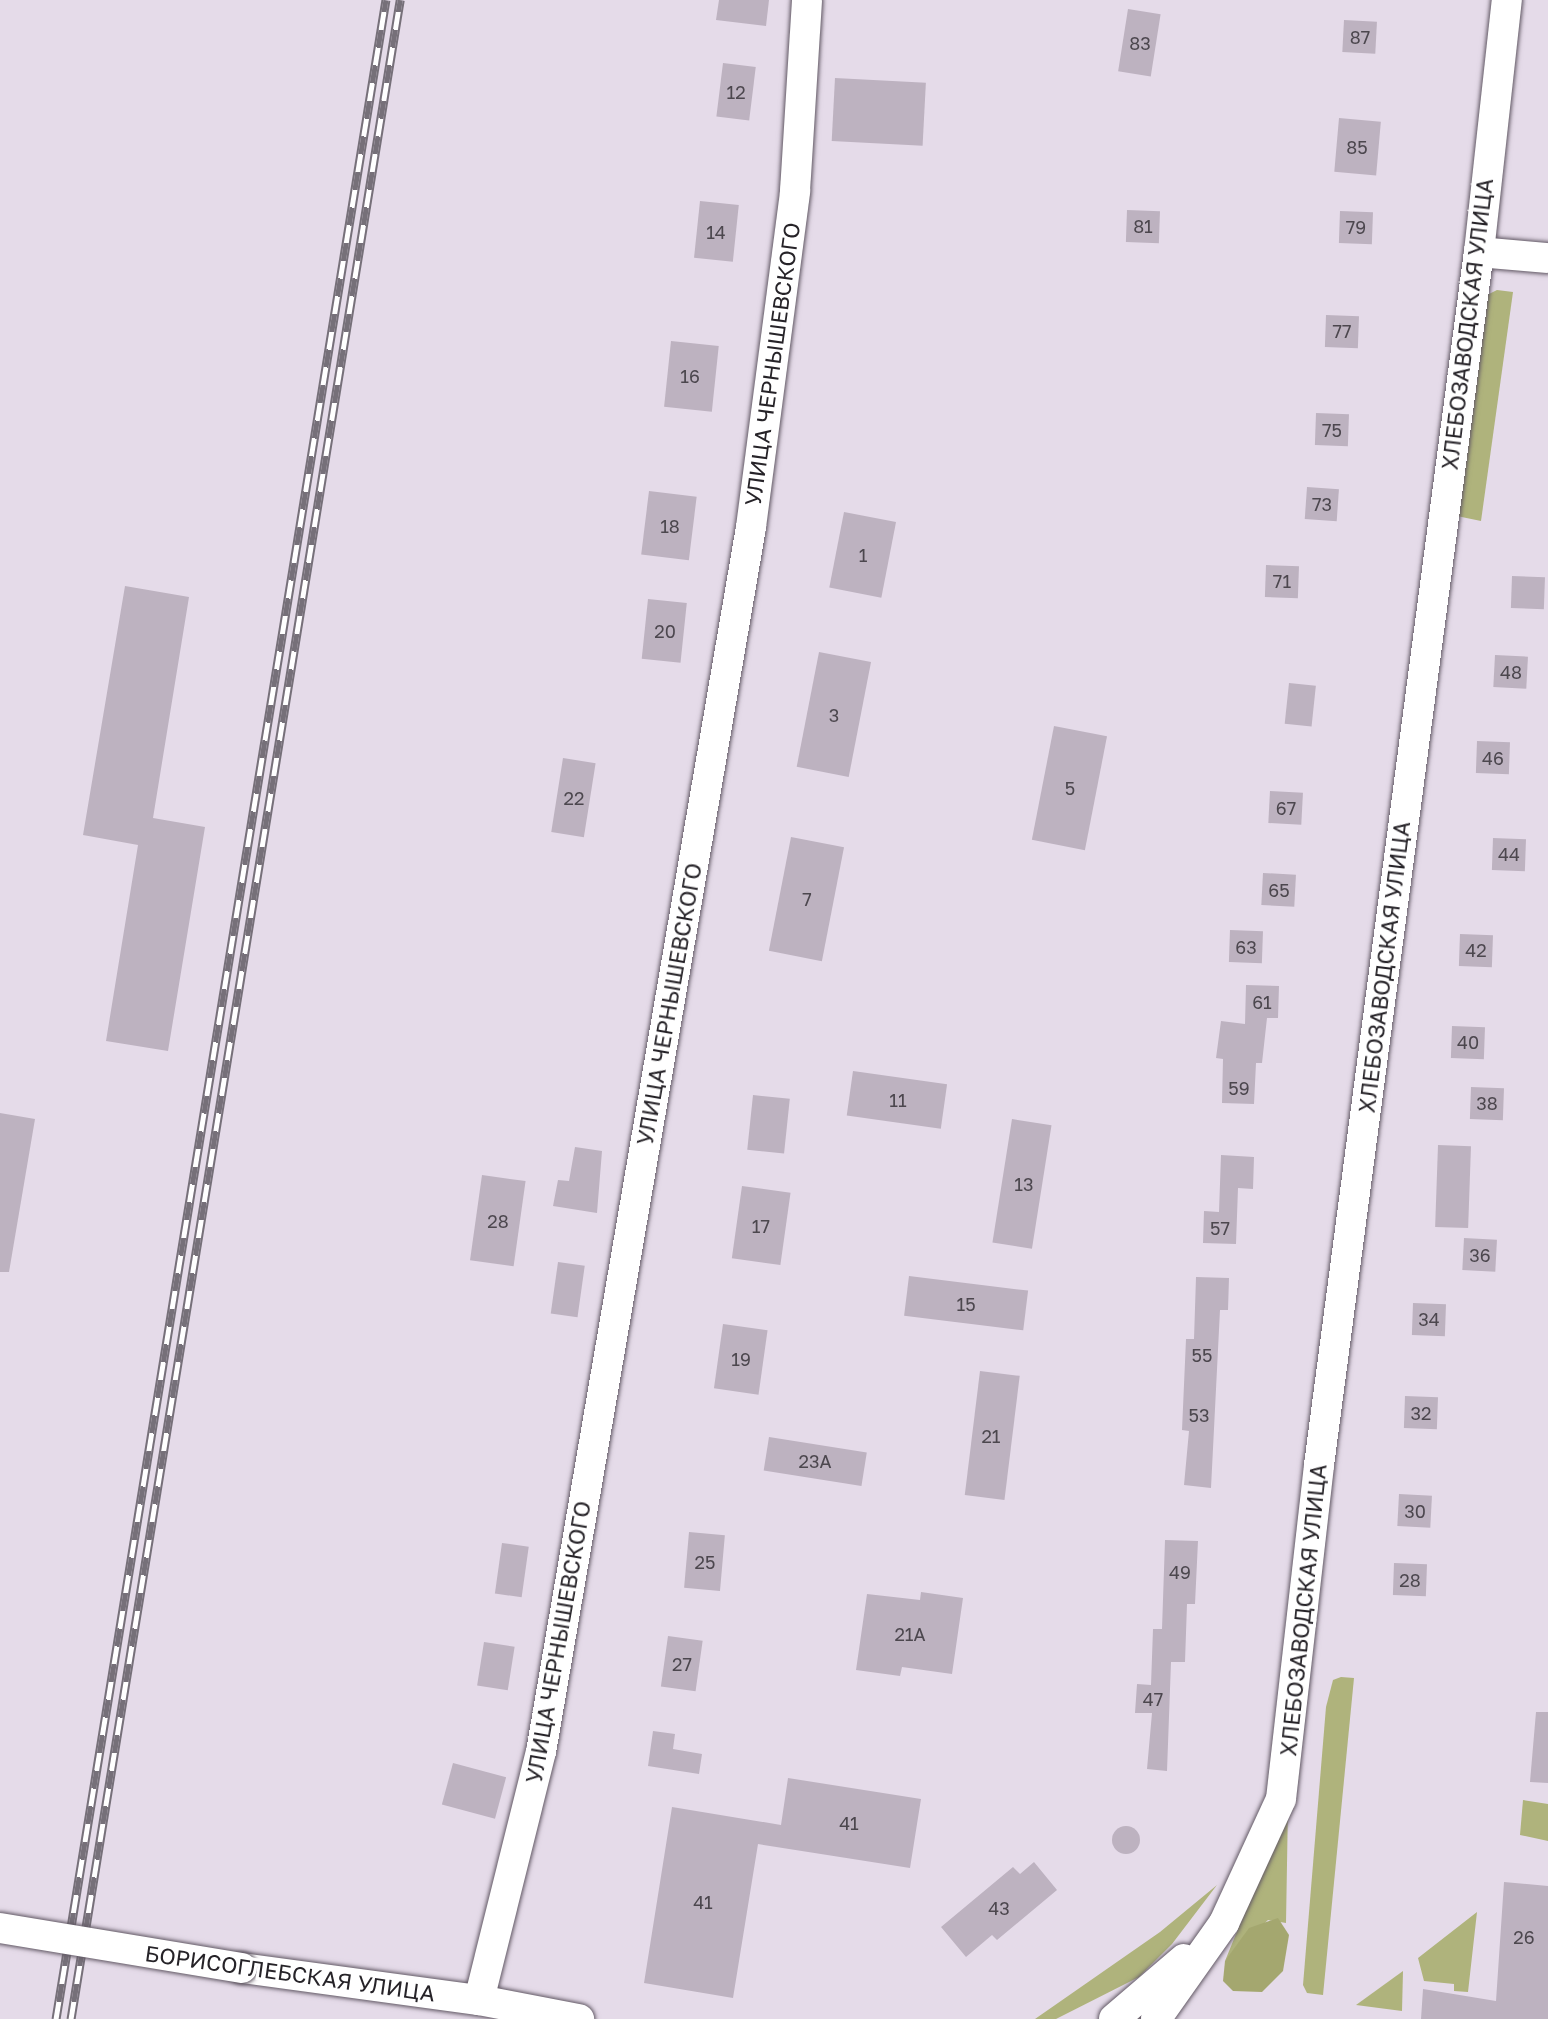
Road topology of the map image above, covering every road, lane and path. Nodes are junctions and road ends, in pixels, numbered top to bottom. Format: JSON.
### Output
{"nodes":[{"id":1,"x":807,"y":0,"type":"edge"},
{"id":2,"x":1507,"y":0,"type":"edge"},
{"id":3,"x":1479,"y":252,"type":"junction"},
{"id":4,"x":1548,"y":258,"type":"edge"},
{"id":5,"x":1224,"y":1923,"type":"junction"},
{"id":6,"x":0,"y":1928,"type":"edge"},
{"id":7,"x":479,"y":2000,"type":"junction"},
{"id":8,"x":579,"y":2019,"type":"edge"},
{"id":9,"x":1114,"y":2019,"type":"edge"},
{"id":10,"x":1156,"y":2019,"type":"edge"}],
"edges":[{"from":1,"to":7,"type":"street","name":"УЛИЦА ЧЕРНЫШЕВСКОГО"},
{"from":2,"to":3,"type":"street","name":"ХЛЕБОЗАВОДСКАЯ УЛИЦА"},
{"from":3,"to":4,"type":"street"},
{"from":3,"to":5,"type":"street","name":"ХЛЕБОЗАВОДСКАЯ УЛИЦА"},
{"from":5,"to":9,"type":"street"},
{"from":5,"to":10,"type":"street"},
{"from":6,"to":7,"type":"street","name":"БОРИСОГЛЕБСКАЯ УЛИЦА","bridge":true},
{"from":7,"to":8,"type":"street","name":"БОРИСОГЛЕБСКАЯ УЛИЦА"}]}
